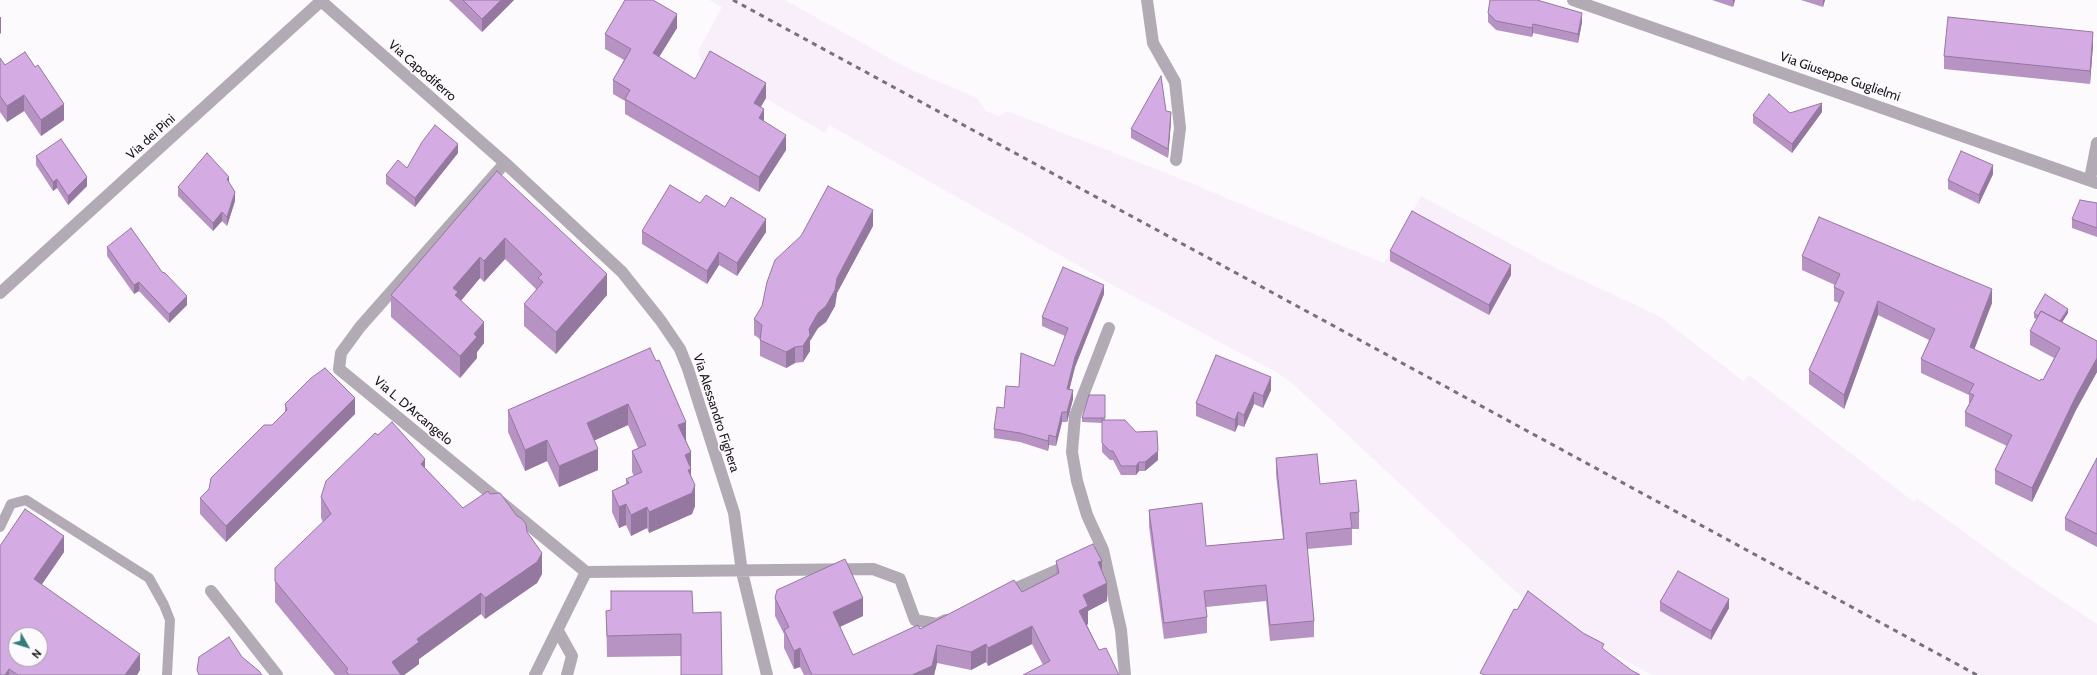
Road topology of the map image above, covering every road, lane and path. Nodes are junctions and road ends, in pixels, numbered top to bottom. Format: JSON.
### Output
{"nodes":[{"id":1,"x":1147,"y":0,"type":"edge"},
{"id":2,"x":1573,"y":0,"type":"edge"},
{"id":3,"x":320,"y":1,"type":"edge"},
{"id":4,"x":1606,"y":5,"type":"edge"},
{"id":5,"x":2097,"y":143,"type":"edge"},
{"id":6,"x":1176,"y":160,"type":"dead end"},
{"id":7,"x":505,"y":163,"type":"junction"},
{"id":8,"x":2094,"y":181,"type":"edge"},
{"id":9,"x":0,"y":293,"type":"edge"},
{"id":10,"x":1109,"y":328,"type":"dead end"},
{"id":11,"x":0,"y":527,"type":"edge"},
{"id":12,"x":1102,"y":550,"type":"junction"},
{"id":13,"x":586,"y":572,"type":"junction"},
{"id":14,"x":742,"y":572,"type":"junction"},
{"id":15,"x":211,"y":591,"type":"dead end"},
{"id":16,"x":995,"y":598,"type":"edge"},
{"id":17,"x":959,"y":614,"type":"edge"},
{"id":18,"x":558,"y":631,"type":"junction"},
{"id":19,"x":167,"y":675,"type":"edge"},
{"id":20,"x":277,"y":675,"type":"edge"},
{"id":21,"x":535,"y":675,"type":"edge"},
{"id":22,"x":567,"y":675,"type":"edge"},
{"id":23,"x":767,"y":675,"type":"edge"},
{"id":24,"x":1125,"y":675,"type":"edge"}],
"edges":[{"from":1,"to":6,"type":"street"},
{"from":2,"to":4,"type":"street","name":"Via Giuseppe Guglielmi"},
{"from":3,"to":7,"type":"street","name":"Via Capodiferro"},
{"from":3,"to":9,"type":"street","name":"Via dei Pini"},
{"from":4,"to":8,"type":"street","name":"Via Giuseppe Guglielmi"},
{"from":5,"to":8,"type":"street"},
{"from":7,"to":13,"type":"street","name":"Via L. D'Arcangelo"},
{"from":7,"to":14,"type":"street","name":"Via Alessandro Fighera"},
{"from":10,"to":12,"type":"street"},
{"from":11,"to":19,"type":"lane"},
{"from":12,"to":16,"type":"street"},
{"from":12,"to":24,"type":"street"},
{"from":13,"to":14,"type":"street"},
{"from":13,"to":18,"type":"street"},
{"from":14,"to":17,"type":"street"},
{"from":14,"to":23,"type":"street","name":"Via Alessandro Fighera"},
{"from":15,"to":20,"type":"street"},
{"from":18,"to":21,"type":"street"},
{"from":18,"to":22,"type":"street"}]}
